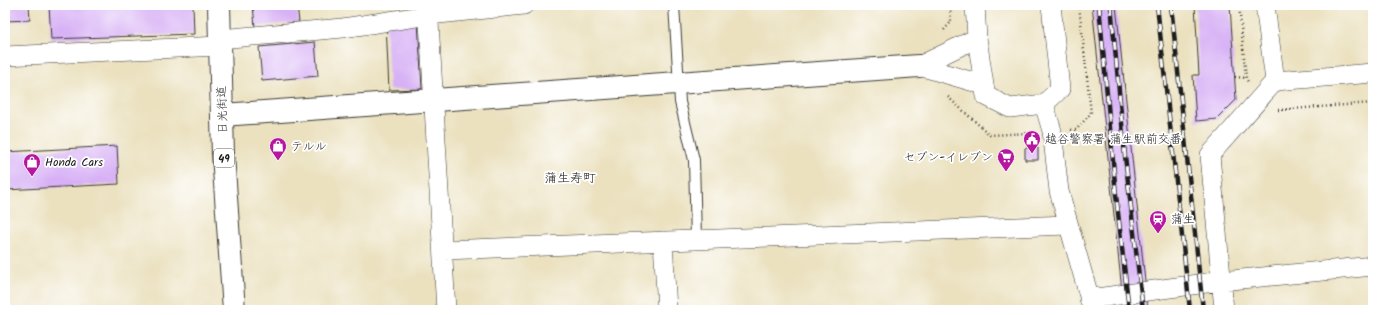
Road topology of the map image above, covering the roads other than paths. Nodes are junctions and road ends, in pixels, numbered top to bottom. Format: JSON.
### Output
{"nodes":[{"id":1,"x":219,"y":5,"type":"edge"},
{"id":2,"x":524,"y":5,"type":"edge"},
{"id":3,"x":674,"y":5,"type":"edge"},
{"id":4,"x":975,"y":5,"type":"edge"},
{"id":5,"x":1051,"y":5,"type":"edge"},
{"id":6,"x":1265,"y":5,"type":"edge"},
{"id":7,"x":428,"y":10,"type":"edge"},
{"id":8,"x":977,"y":38,"type":"junction"},
{"id":9,"x":220,"y":43,"type":"junction"},
{"id":10,"x":5,"y":56,"type":"edge"},
{"id":11,"x":919,"y":66,"type":"junction"},
{"id":12,"x":1373,"y":72,"type":"edge"},
{"id":13,"x":1275,"y":81,"type":"junction"},
{"id":14,"x":678,"y":83,"type":"junction"},
{"id":15,"x":984,"y":84,"type":"junction"},
{"id":16,"x":434,"y":101,"type":"junction"},
{"id":17,"x":1044,"y":104,"type":"junction"},
{"id":18,"x":222,"y":115,"type":"junction"},
{"id":19,"x":1067,"y":225,"type":"junction"},
{"id":20,"x":696,"y":240,"type":"junction"},
{"id":21,"x":663,"y":241,"type":"junction"},
{"id":22,"x":444,"y":250,"type":"junction"},
{"id":23,"x":1373,"y":266,"type":"edge"},
{"id":24,"x":1221,"y":281,"type":"junction"},
{"id":25,"x":1091,"y":304,"type":"edge"},
{"id":26,"x":234,"y":310,"type":"edge"},
{"id":27,"x":446,"y":310,"type":"edge"},
{"id":28,"x":667,"y":310,"type":"edge"},
{"id":29,"x":1224,"y":310,"type":"edge"}],
"edges":[{"from":1,"to":9,"type":"street","name":"日光街道","number":"49"},
{"from":2,"to":7,"type":"street"},
{"from":3,"to":14,"type":"lane"},
{"from":4,"to":8,"type":"street"},
{"from":5,"to":17,"type":"street"},
{"from":6,"to":13,"type":"street"},
{"from":7,"to":9,"type":"street"},
{"from":7,"to":16,"type":"street"},
{"from":8,"to":11,"type":"street"},
{"from":8,"to":15,"type":"street"},
{"from":9,"to":10,"type":"street"},
{"from":9,"to":18,"type":"street","name":"日光街道","number":"49"},
{"from":11,"to":14,"type":"street"},
{"from":11,"to":15,"type":"street"},
{"from":12,"to":13,"type":"street"},
{"from":13,"to":24,"type":"street"},
{"from":14,"to":16,"type":"street"},
{"from":14,"to":20,"type":"lane"},
{"from":15,"to":17,"type":"street"},
{"from":16,"to":18,"type":"street"},
{"from":16,"to":22,"type":"street"},
{"from":17,"to":19,"type":"street"},
{"from":18,"to":26,"type":"street","name":"日光街道","number":"49"},
{"from":19,"to":20,"type":"street"},
{"from":19,"to":25,"type":"street"},
{"from":20,"to":21,"type":"street"},
{"from":21,"to":22,"type":"street"},
{"from":21,"to":28,"type":"street"},
{"from":22,"to":27,"type":"street"},
{"from":23,"to":24,"type":"street"},
{"from":24,"to":25,"type":"street"},
{"from":24,"to":29,"type":"street"}]}
